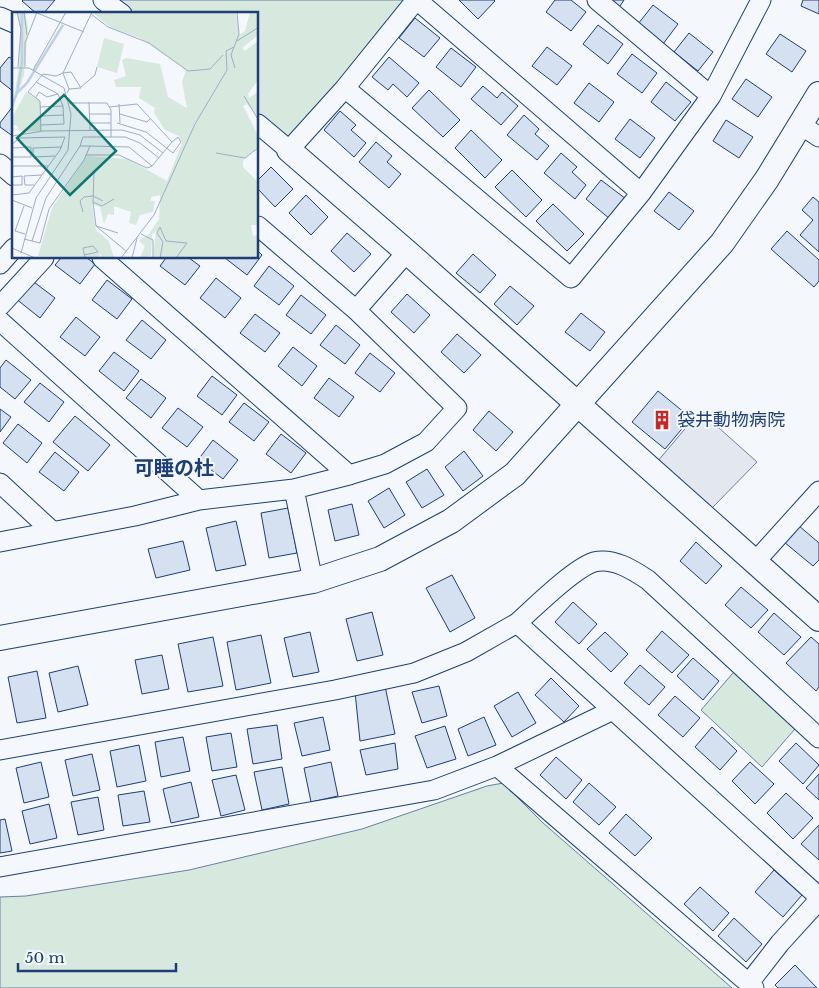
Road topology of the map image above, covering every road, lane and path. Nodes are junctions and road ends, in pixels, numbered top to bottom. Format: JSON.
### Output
{"nodes":[{"id":1,"x":103,"y":0,"type":"edge"},
{"id":2,"x":416,"y":0,"type":"edge"},
{"id":3,"x":597,"y":0,"type":"edge"},
{"id":4,"x":761,"y":0,"type":"edge"},
{"id":5,"x":119,"y":12,"type":"edge"},
{"id":6,"x":0,"y":17,"type":"edge"},
{"id":7,"x":12,"y":22,"type":"edge"},
{"id":8,"x":344,"y":88,"type":"junction"},
{"id":9,"x":819,"y":94,"type":"edge"},
{"id":10,"x":711,"y":96,"type":"junction"},
{"id":11,"x":259,"y":125,"type":"edge"},
{"id":12,"x":810,"y":131,"type":"edge"},
{"id":13,"x":289,"y":150,"type":"junction"},
{"id":14,"x":0,"y":164,"type":"edge"},
{"id":15,"x":12,"y":174,"type":"edge"},
{"id":16,"x":641,"y":194,"type":"junction"},
{"id":17,"x":259,"y":227,"type":"edge"},
{"id":18,"x":12,"y":250,"type":"edge"},
{"id":19,"x":407,"y":252,"type":"junction"},
{"id":20,"x":43,"y":259,"type":"edge"},
{"id":21,"x":103,"y":259,"type":"edge"},
{"id":22,"x":0,"y":264,"type":"edge"},
{"id":23,"x":0,"y":306,"type":"edge"},
{"id":24,"x":356,"y":310,"type":"junction"},
{"id":25,"x":0,"y":321,"type":"edge"},
{"id":26,"x":580,"y":404,"type":"junction"},
{"id":27,"x":349,"y":476,"type":"junction"},
{"id":28,"x":0,"y":483,"type":"edge"},
{"id":29,"x":294,"y":489,"type":"junction"},
{"id":30,"x":816,"y":499,"type":"edge"},
{"id":31,"x":199,"y":500,"type":"junction"},
{"id":32,"x":52,"y":531,"type":"junction"},
{"id":33,"x":0,"y":542,"type":"edge"},
{"id":34,"x":755,"y":562,"type":"junction"},
{"id":35,"x":314,"y":581,"type":"junction"},
{"id":36,"x":819,"y":619,"type":"edge"},
{"id":37,"x":517,"y":623,"type":"junction"},
{"id":38,"x":0,"y":638,"type":"edge"},
{"id":39,"x":612,"y":710,"type":"junction"},
{"id":40,"x":819,"y":738,"type":"edge"},
{"id":41,"x":0,"y":750,"type":"edge"},
{"id":42,"x":497,"y":766,"type":"junction"},
{"id":43,"x":0,"y":868,"type":"edge"},
{"id":44,"x":819,"y":899,"type":"edge"},
{"id":45,"x":751,"y":986,"type":"edge"}],
"edges":[{"from":1,"to":5,"type":"street"},
{"from":2,"to":8,"type":"street"},
{"from":2,"to":16,"type":"street"},
{"from":3,"to":10,"type":"street"},
{"from":4,"to":10,"type":"street"},
{"from":6,"to":7,"type":"street"},
{"from":8,"to":13,"type":"street"},
{"from":8,"to":16,"type":"street"},
{"from":9,"to":12,"type":"street"},
{"from":10,"to":16,"type":"street"},
{"from":11,"to":13,"type":"street"},
{"from":12,"to":26,"type":"street"},
{"from":13,"to":19,"type":"street"},
{"from":14,"to":15,"type":"street"},
{"from":17,"to":24,"type":"street"},
{"from":18,"to":22,"type":"street"},
{"from":19,"to":24,"type":"street"},
{"from":19,"to":26,"type":"street"},
{"from":20,"to":23,"type":"street"},
{"from":21,"to":27,"type":"street"},
{"from":24,"to":27,"type":"street"},
{"from":25,"to":31,"type":"street"},
{"from":26,"to":34,"type":"street"},
{"from":26,"to":35,"type":"street"},
{"from":27,"to":29,"type":"street"},
{"from":28,"to":32,"type":"street"},
{"from":29,"to":31,"type":"street"},
{"from":29,"to":35,"type":"street"},
{"from":30,"to":34,"type":"street"},
{"from":31,"to":32,"type":"street"},
{"from":32,"to":33,"type":"street"},
{"from":34,"to":36,"type":"street"},
{"from":35,"to":38,"type":"street"},
{"from":37,"to":39,"type":"street"},
{"from":37,"to":40,"type":"street"},
{"from":37,"to":41,"type":"street"},
{"from":39,"to":42,"type":"street"},
{"from":39,"to":44,"type":"street"},
{"from":42,"to":43,"type":"street"},
{"from":42,"to":45,"type":"street"},
{"from":44,"to":45,"type":"street"}]}
